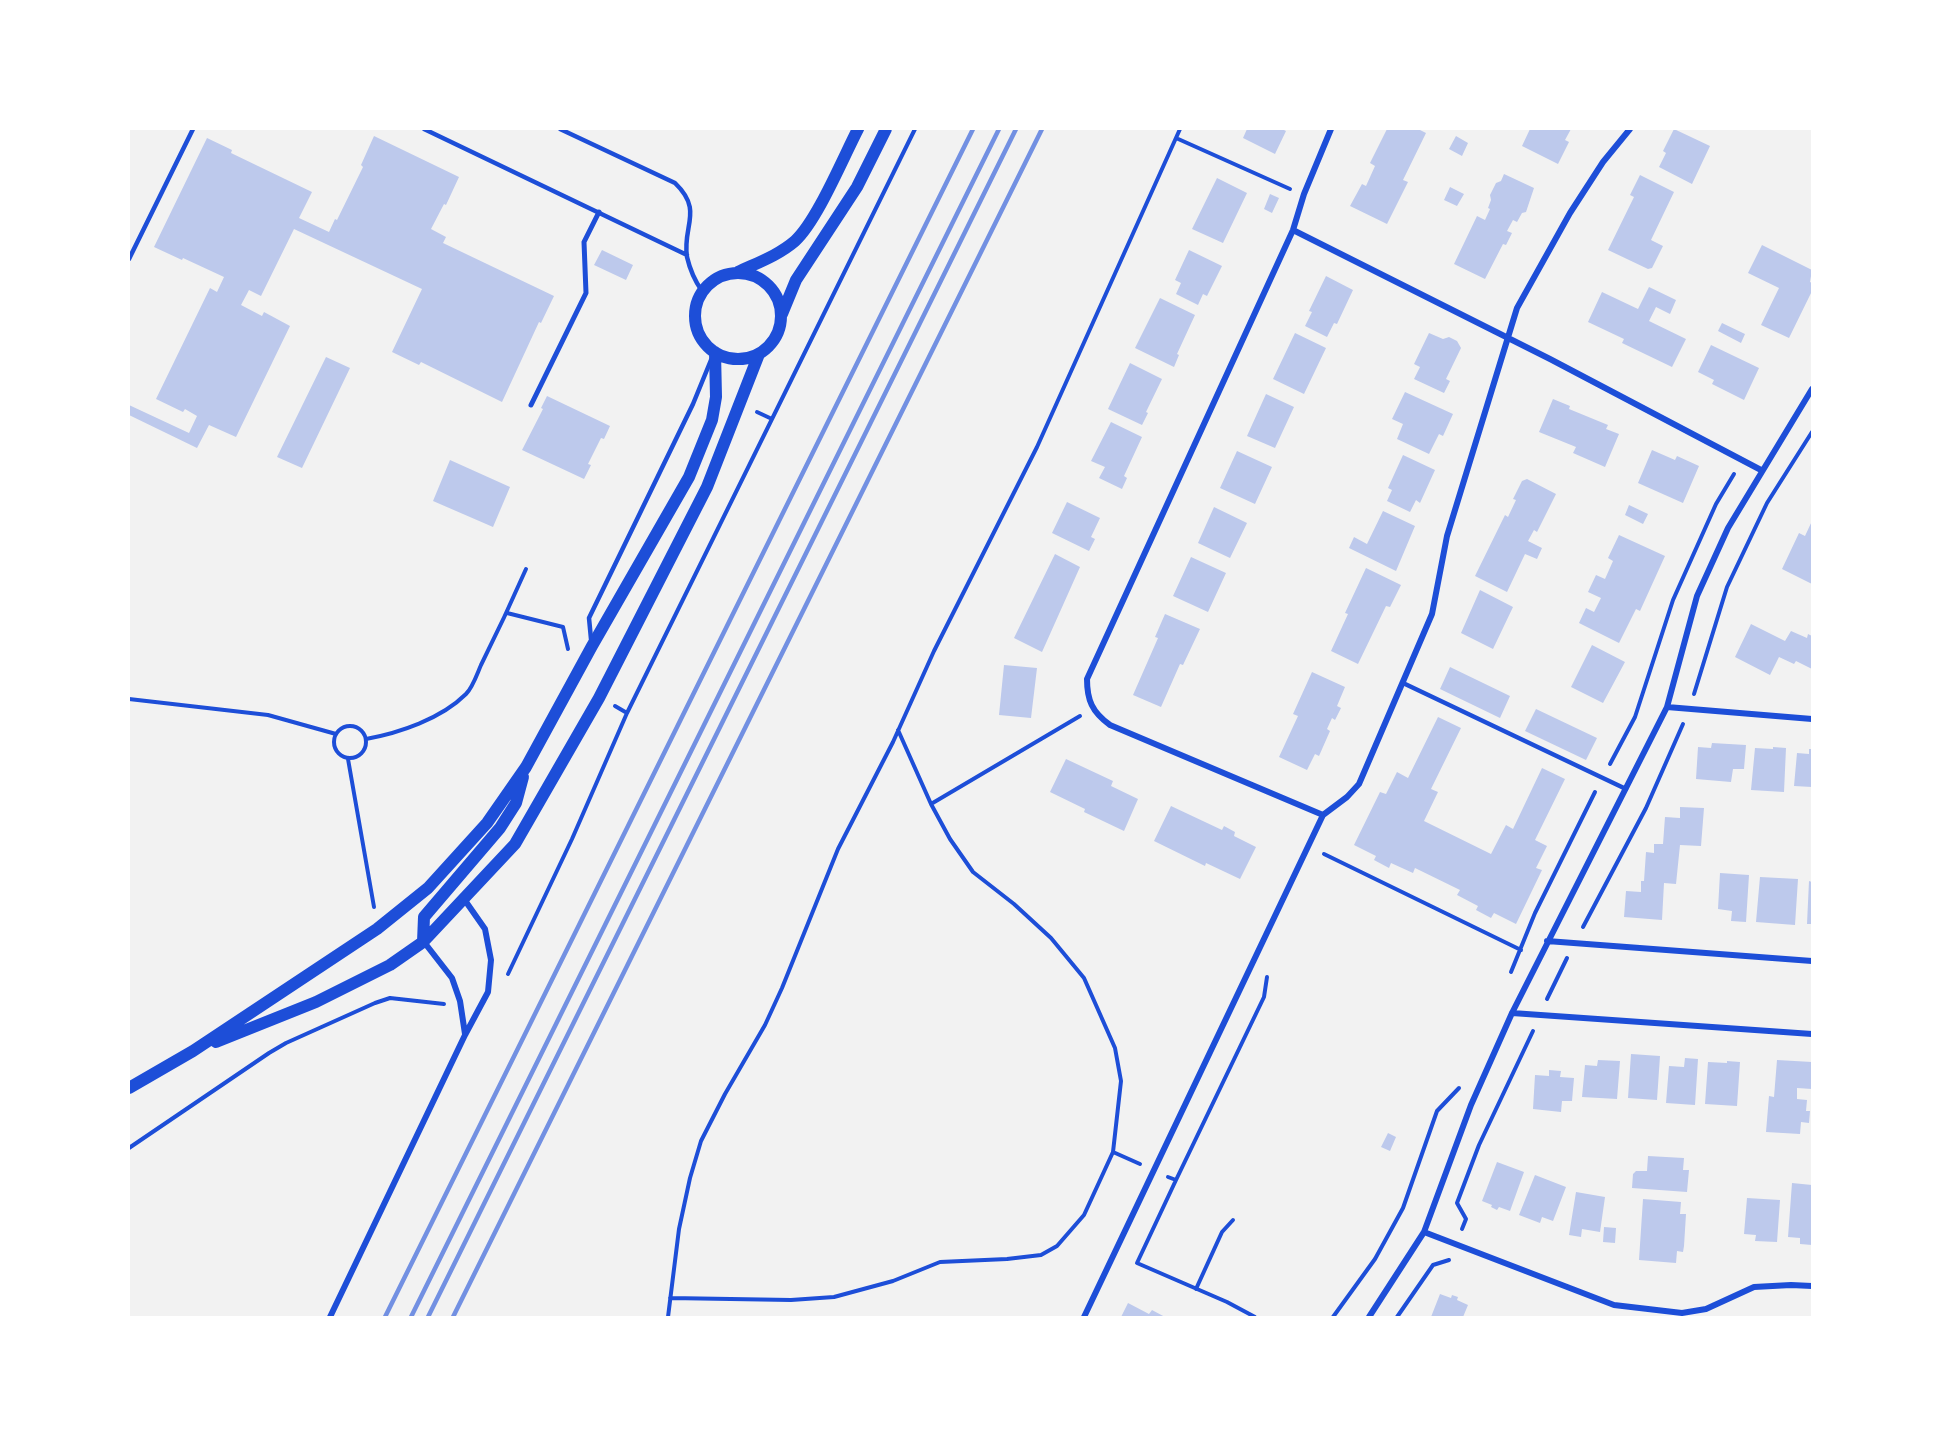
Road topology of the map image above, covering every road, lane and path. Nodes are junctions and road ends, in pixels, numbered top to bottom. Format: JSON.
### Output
{"nodes":[{"id":1,"x":194,"y":129,"type":"edge"},
{"id":2,"x":424,"y":129,"type":"edge"},
{"id":3,"x":560,"y":129,"type":"edge"},
{"id":4,"x":858,"y":129,"type":"edge"},
{"id":5,"x":886,"y":129,"type":"edge"},
{"id":6,"x":915,"y":129,"type":"edge"},
{"id":7,"x":1180,"y":129,"type":"edge"},
{"id":8,"x":1332,"y":129,"type":"edge"},
{"id":9,"x":1630,"y":129,"type":"edge"},
{"id":10,"x":1176,"y":138,"type":"junction"},
{"id":11,"x":1304,"y":194,"type":"junction"},
{"id":12,"x":599,"y":212,"type":"junction"},
{"id":13,"x":1293,"y":230,"type":"junction"},
{"id":14,"x":687,"y":255,"type":"junction"},
{"id":15,"x":129,"y":258,"type":"edge"},
{"id":16,"x":738,"y":272,"type":"junction"},
{"id":17,"x":702,"y":291,"type":"junction"},
{"id":18,"x":782,"y":314,"type":"junction"},
{"id":19,"x":1508,"y":338,"type":"junction"},
{"id":20,"x":715,"y":352,"type":"junction"},
{"id":21,"x":759,"y":354,"type":"junction"},
{"id":22,"x":1812,"y":389,"type":"edge"},
{"id":23,"x":531,"y":405,"type":"dead end"},
{"id":24,"x":1812,"y":432,"type":"edge"},
{"id":25,"x":1743,"y":460,"type":"junction"},
{"id":26,"x":1761,"y":470,"type":"junction"},
{"id":27,"x":526,"y":568,"type":"dead end"},
{"id":28,"x":507,"y":613,"type":"junction"},
{"id":29,"x":592,"y":646,"type":"junction"},
{"id":30,"x":564,"y":659,"type":"dead end"},
{"id":31,"x":1403,"y":683,"type":"junction"},
{"id":32,"x":129,"y":699,"type":"edge"},
{"id":33,"x":1667,"y":707,"type":"junction"},
{"id":34,"x":1092,"y":709,"type":"junction"},
{"id":35,"x":1689,"y":709,"type":"junction"},
{"id":36,"x":1812,"y":719,"type":"edge"},
{"id":37,"x":898,"y":730,"type":"junction"},
{"id":38,"x":336,"y":734,"type":"junction"},
{"id":39,"x":366,"y":739,"type":"junction"},
{"id":40,"x":348,"y":759,"type":"junction"},
{"id":41,"x":526,"y":767,"type":"junction"},
{"id":42,"x":1602,"y":778,"type":"junction"},
{"id":43,"x":1626,"y":790,"type":"junction"},
{"id":44,"x":931,"y":804,"type":"junction"},
{"id":45,"x":1323,"y":815,"type":"junction"},
{"id":46,"x":1299,"y":862,"type":"junction"},
{"id":47,"x":428,"y":888,"type":"junction"},
{"id":48,"x":445,"y":893,"type":"junction"},
{"id":49,"x":464,"y":899,"type":"junction"},
{"id":50,"x":377,"y":928,"type":"junction"},
{"id":51,"x":1547,"y":941,"type":"junction"},
{"id":52,"x":423,"y":942,"type":"junction"},
{"id":53,"x":1574,"y":943,"type":"junction"},
{"id":54,"x":1521,"y":950,"type":"junction"},
{"id":55,"x":1812,"y":961,"type":"edge"},
{"id":56,"x":1267,"y":972,"type":"dead end"},
{"id":57,"x":1508,"y":979,"type":"dead end"},
{"id":58,"x":488,"y":992,"type":"junction"},
{"id":59,"x":460,"y":1001,"type":"junction"},
{"id":60,"x":1512,"y":1013,"type":"junction"},
{"id":61,"x":1540,"y":1015,"type":"junction"},
{"id":62,"x":1812,"y":1034,"type":"edge"},
{"id":63,"x":465,"y":1035,"type":"junction"},
{"id":64,"x":193,"y":1051,"type":"junction"},
{"id":65,"x":1462,"y":1080,"type":"dead end"},
{"id":66,"x":129,"y":1088,"type":"edge"},
{"id":67,"x":129,"y":1148,"type":"edge"},
{"id":68,"x":1113,"y":1152,"type":"junction"},
{"id":69,"x":1154,"y":1170,"type":"junction"},
{"id":70,"x":1176,"y":1180,"type":"junction"},
{"id":71,"x":1233,"y":1220,"type":"dead end"},
{"id":72,"x":1424,"y":1232,"type":"junction"},
{"id":73,"x":1457,"y":1244,"type":"junction"},
{"id":74,"x":1812,"y":1286,"type":"edge"},
{"id":75,"x":1196,"y":1289,"type":"junction"},
{"id":76,"x":670,"y":1298,"type":"junction"},
{"id":77,"x":330,"y":1317,"type":"edge"},
{"id":78,"x":668,"y":1317,"type":"edge"},
{"id":79,"x":1084,"y":1317,"type":"edge"},
{"id":80,"x":1255,"y":1317,"type":"edge"},
{"id":81,"x":1333,"y":1317,"type":"edge"},
{"id":82,"x":1369,"y":1317,"type":"edge"},
{"id":83,"x":1397,"y":1317,"type":"edge"}],
"edges":[{"from":1,"to":15,"type":"lane"},
{"from":2,"to":12,"type":"lane"},
{"from":3,"to":14,"type":"lane"},
{"from":4,"to":16,"type":"main road"},
{"from":5,"to":18,"type":"main road"},
{"from":6,"to":58,"type":"path"},
{"from":7,"to":10,"type":"path"},
{"from":8,"to":11,"type":"street"},
{"from":9,"to":19,"type":"street"},
{"from":10,"to":11,"type":"path"},
{"from":10,"to":37,"type":"path"},
{"from":11,"to":13,"type":"street"},
{"from":12,"to":14,"type":"lane"},
{"from":12,"to":23,"type":"street"},
{"from":13,"to":19,"type":"street"},
{"from":13,"to":34,"type":"street"},
{"from":14,"to":17,"type":"lane"},
{"from":16,"to":17,"type":"main road"},
{"from":16,"to":18,"type":"main road"},
{"from":17,"to":20,"type":"main road"},
{"from":18,"to":21,"type":"main road"},
{"from":19,"to":25,"type":"street"},
{"from":19,"to":31,"type":"street"},
{"from":20,"to":21,"type":"main road"},
{"from":20,"to":29,"type":"lane"},
{"from":20,"to":29,"type":"main road"},
{"from":21,"to":49,"type":"main road"},
{"from":22,"to":26,"type":"street"},
{"from":24,"to":35,"type":"path"},
{"from":25,"to":26,"type":"street"},
{"from":25,"to":42,"type":"path"},
{"from":26,"to":33,"type":"street"},
{"from":27,"to":28,"type":"path"},
{"from":28,"to":30,"type":"path"},
{"from":28,"to":39,"type":"path"},
{"from":29,"to":41,"type":"main road"},
{"from":31,"to":42,"type":"lane"},
{"from":31,"to":45,"type":"street"},
{"from":32,"to":38,"type":"path"},
{"from":33,"to":35,"type":"street"},
{"from":33,"to":43,"type":"street"},
{"from":34,"to":44,"type":"path"},
{"from":34,"to":45,"type":"street"},
{"from":35,"to":36,"type":"street"},
{"from":35,"to":53,"type":"path"},
{"from":37,"to":44,"type":"path"},
{"from":37,"to":76,"type":"path"},
{"from":38,"to":39,"type":"path"},
{"from":38,"to":40,"type":"path"},
{"from":39,"to":40,"type":"path"},
{"from":40,"to":50,"type":"path"},
{"from":41,"to":47,"type":"main road"},
{"from":41,"to":48,"type":"main road"},
{"from":42,"to":43,"type":"lane"},
{"from":42,"to":54,"type":"path"},
{"from":43,"to":51,"type":"street"},
{"from":44,"to":68,"type":"path"},
{"from":45,"to":46,"type":"street"},
{"from":46,"to":54,"type":"path"},
{"from":46,"to":69,"type":"street"},
{"from":47,"to":48,"type":"main road"},
{"from":47,"to":50,"type":"main road"},
{"from":48,"to":49,"type":"main road"},
{"from":48,"to":52,"type":"main road"},
{"from":49,"to":52,"type":"main road"},
{"from":49,"to":58,"type":"street"},
{"from":50,"to":64,"type":"main road"},
{"from":51,"to":53,"type":"street"},
{"from":51,"to":60,"type":"street"},
{"from":52,"to":59,"type":"street"},
{"from":52,"to":64,"type":"main road"},
{"from":53,"to":55,"type":"street"},
{"from":53,"to":61,"type":"path"},
{"from":54,"to":57,"type":"path"},
{"from":56,"to":70,"type":"path"},
{"from":58,"to":63,"type":"street"},
{"from":59,"to":63,"type":"street"},
{"from":59,"to":67,"type":"path"},
{"from":60,"to":61,"type":"street"},
{"from":60,"to":72,"type":"street"},
{"from":61,"to":62,"type":"street"},
{"from":61,"to":73,"type":"path"},
{"from":63,"to":77,"type":"street"},
{"from":64,"to":66,"type":"main road"},
{"from":65,"to":81,"type":"path"},
{"from":68,"to":69,"type":"path"},
{"from":68,"to":76,"type":"path"},
{"from":69,"to":70,"type":"path"},
{"from":69,"to":79,"type":"street"},
{"from":70,"to":75,"type":"path"},
{"from":71,"to":75,"type":"path"},
{"from":72,"to":73,"type":"street"},
{"from":72,"to":82,"type":"street"},
{"from":73,"to":74,"type":"street"},
{"from":73,"to":83,"type":"path"},
{"from":75,"to":80,"type":"path"},
{"from":76,"to":78,"type":"path"}]}
